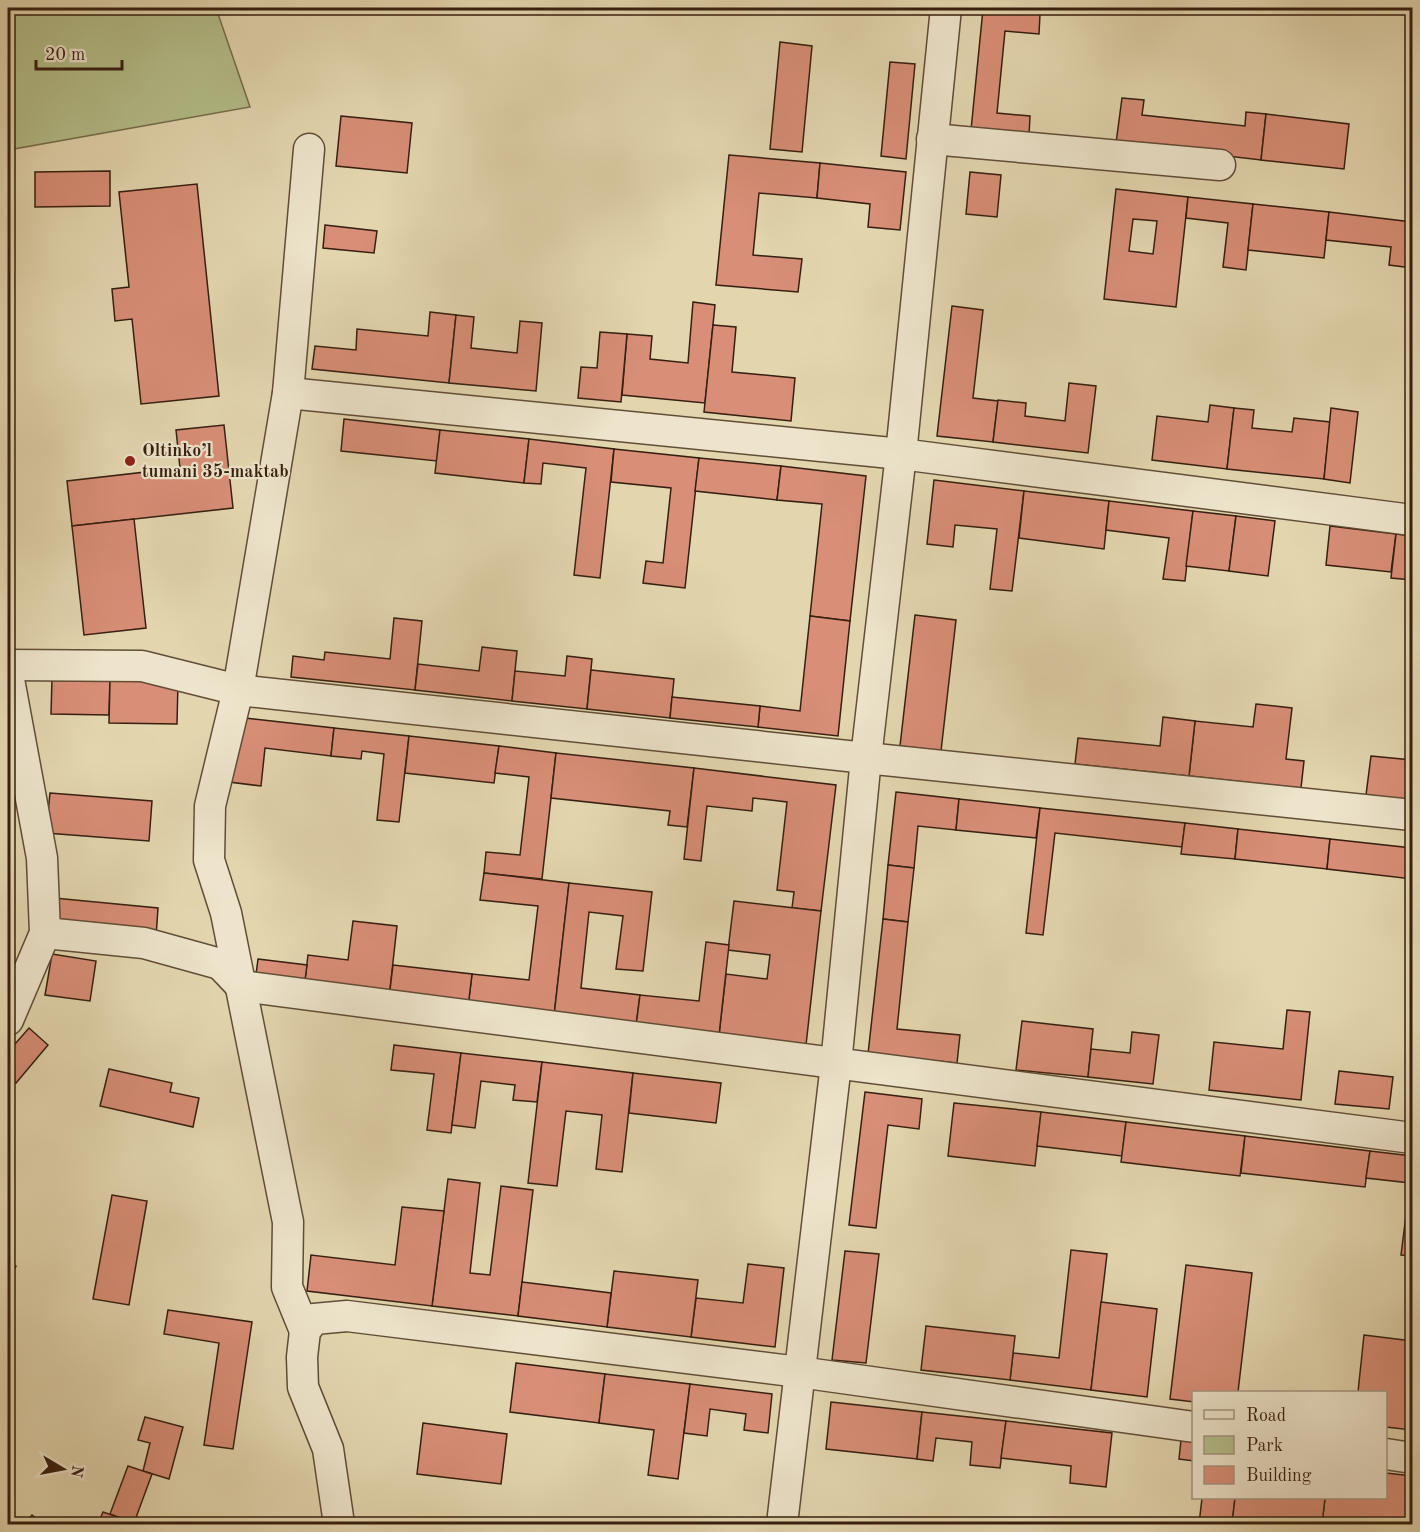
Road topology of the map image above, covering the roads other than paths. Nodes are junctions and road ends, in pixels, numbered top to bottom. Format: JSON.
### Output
{"nodes":[{"id":1,"x":946,"y":8,"type":"edge"},
{"id":2,"x":932,"y":140,"type":"junction"},
{"id":3,"x":309,"y":149,"type":"dead end"},
{"id":4,"x":1220,"y":165,"type":"dead end"},
{"id":5,"x":288,"y":393,"type":"junction"},
{"id":6,"x":901,"y":454,"type":"junction"},
{"id":7,"x":1413,"y":520,"type":"edge"},
{"id":8,"x":8,"y":665,"type":"edge"},
{"id":9,"x":8,"y":674,"type":"edge"},
{"id":10,"x":238,"y":690,"type":"junction"},
{"id":11,"x":866,"y":758,"type":"junction"},
{"id":12,"x":1413,"y":815,"type":"edge"},
{"id":13,"x":45,"y":933,"type":"junction"},
{"id":14,"x":241,"y":986,"type":"junction"},
{"id":15,"x":8,"y":1020,"type":"edge"},
{"id":16,"x":836,"y":1064,"type":"junction"},
{"id":17,"x":1413,"y":1138,"type":"edge"},
{"id":18,"x":305,"y":1331,"type":"junction"},
{"id":19,"x":799,"y":1372,"type":"junction"},
{"id":20,"x":1192,"y":1427,"type":"edge"},
{"id":21,"x":1387,"y":1454,"type":"edge"},
{"id":22,"x":1413,"y":1458,"type":"edge"},
{"id":23,"x":339,"y":1524,"type":"edge"},
{"id":24,"x":782,"y":1524,"type":"edge"}],
"edges":[{"from":1,"to":2,"type":"street"},
{"from":2,"to":4,"type":"street"},
{"from":2,"to":6,"type":"street"},
{"from":3,"to":5,"type":"street"},
{"from":5,"to":6,"type":"street"},
{"from":5,"to":10,"type":"street"},
{"from":6,"to":7,"type":"street"},
{"from":6,"to":11,"type":"street"},
{"from":8,"to":10,"type":"street"},
{"from":9,"to":13,"type":"street"},
{"from":10,"to":11,"type":"street"},
{"from":10,"to":14,"type":"street"},
{"from":11,"to":12,"type":"street"},
{"from":11,"to":16,"type":"street"},
{"from":13,"to":14,"type":"street"},
{"from":13,"to":15,"type":"street"},
{"from":14,"to":16,"type":"street"},
{"from":14,"to":18,"type":"street"},
{"from":16,"to":17,"type":"street"},
{"from":16,"to":19,"type":"street"},
{"from":18,"to":19,"type":"street"},
{"from":18,"to":23,"type":"street"},
{"from":19,"to":20,"type":"street"},
{"from":19,"to":24,"type":"street"},
{"from":21,"to":22,"type":"street"}]}
